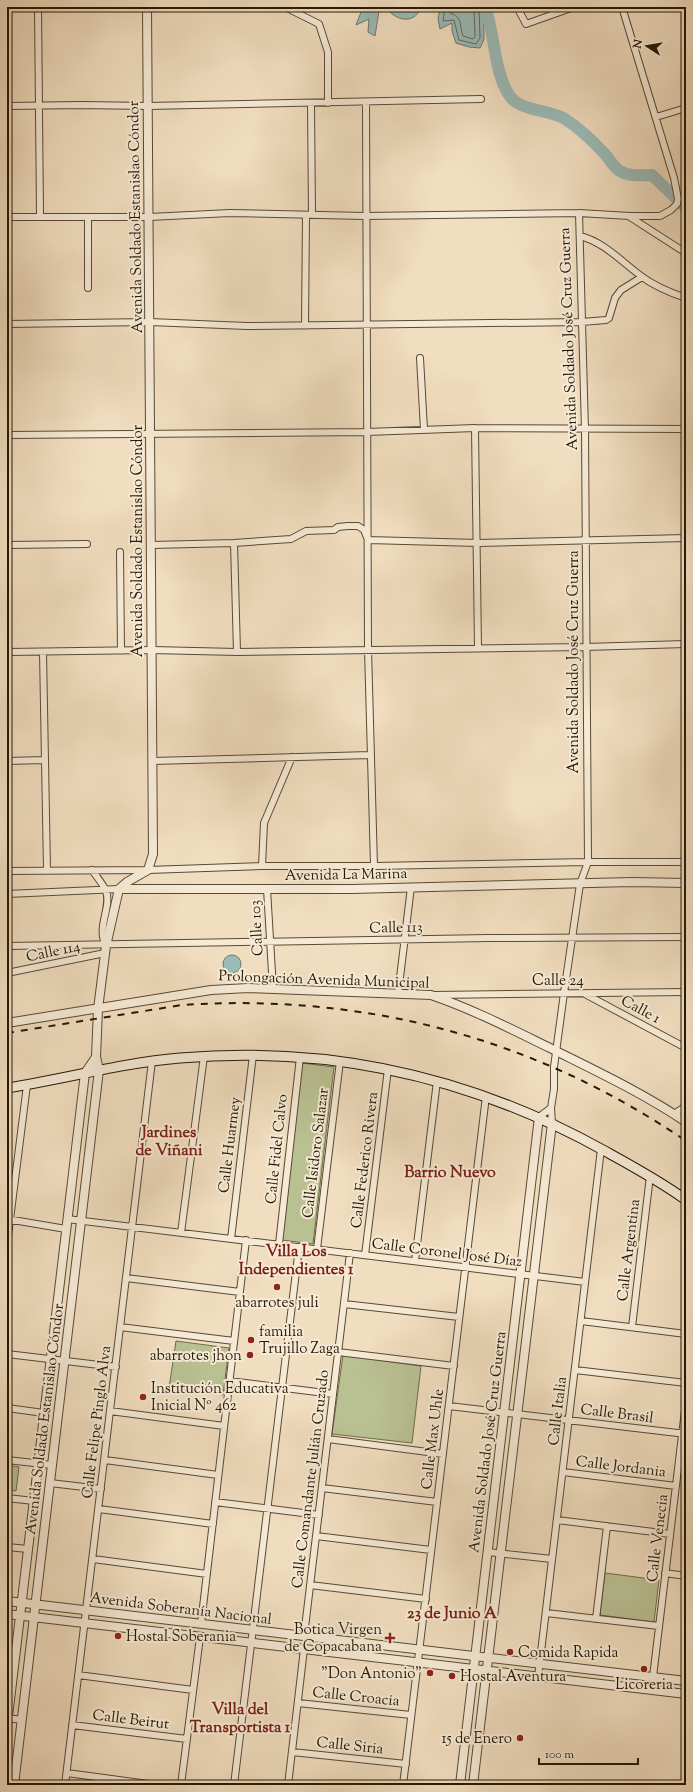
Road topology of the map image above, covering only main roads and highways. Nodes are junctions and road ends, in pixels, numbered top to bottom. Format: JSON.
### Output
{"nodes":[{"id":1,"x":7,"y":1088,"type":"edge"},
{"id":2,"x":686,"y":1200,"type":"edge"}],
"edges":[{"from":1,"to":2,"type":"main road"}]}
